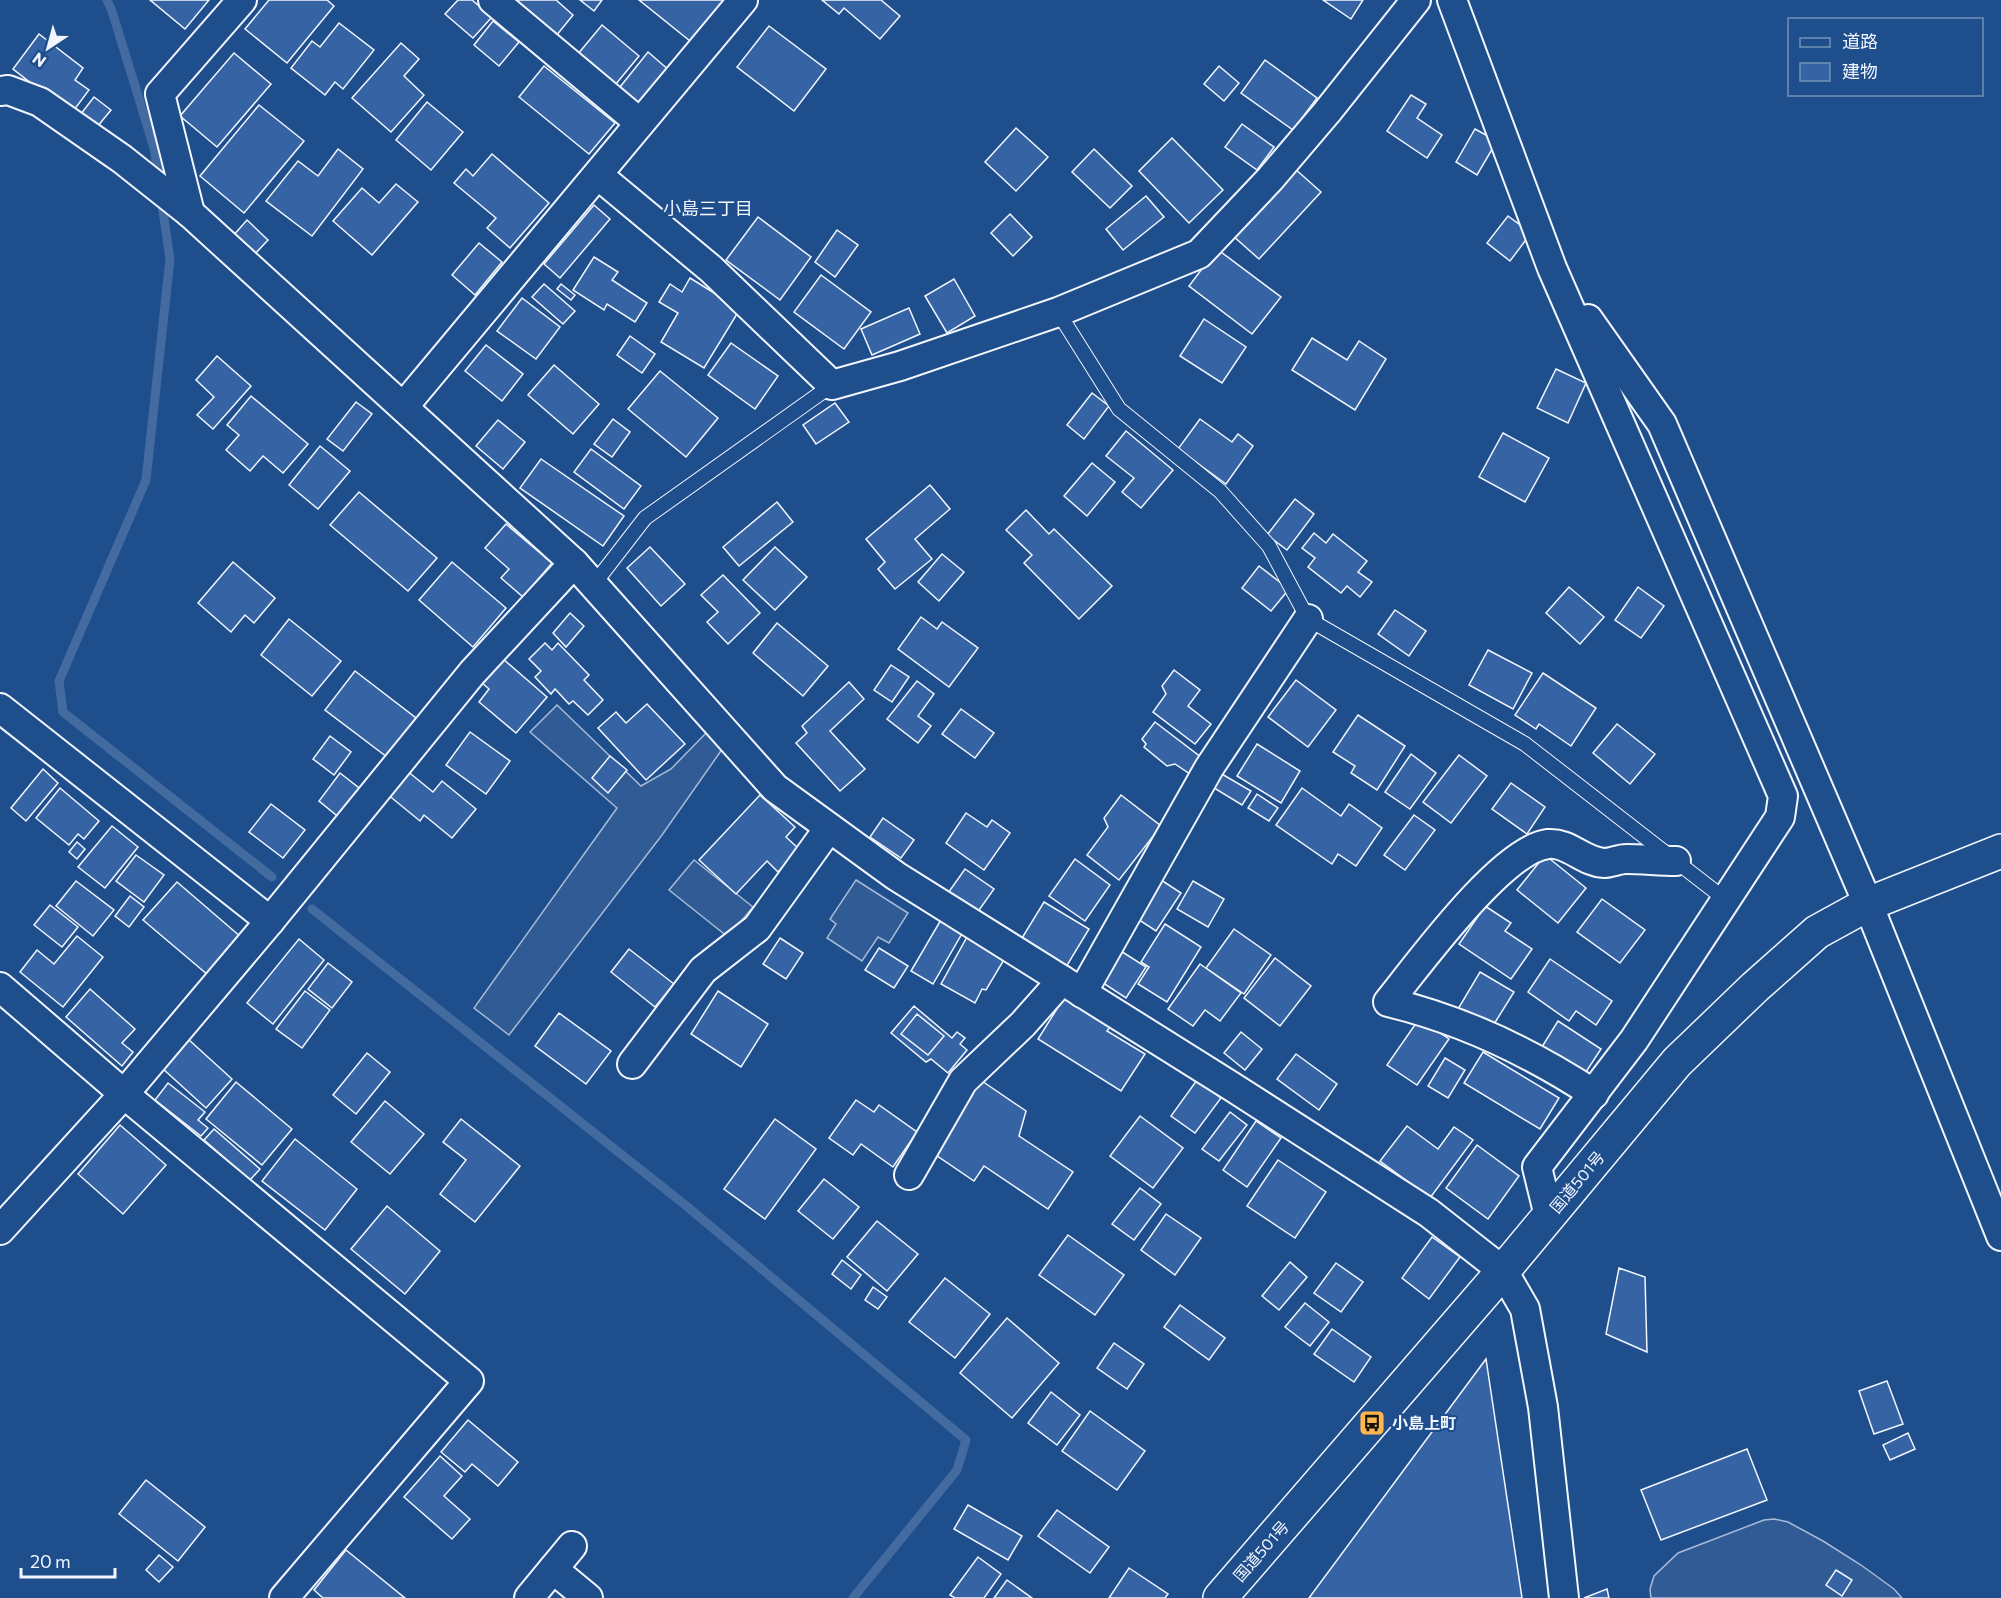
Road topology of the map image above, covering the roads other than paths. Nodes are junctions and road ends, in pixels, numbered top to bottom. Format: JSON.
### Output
{"nodes":[{"id":1,"x":242,"y":0,"type":"edge"},
{"id":2,"x":493,"y":0,"type":"edge"},
{"id":3,"x":743,"y":0,"type":"edge"},
{"id":4,"x":1416,"y":0,"type":"edge"},
{"id":5,"x":1452,"y":0,"type":"edge"},
{"id":6,"x":0,"y":91,"type":"edge"},
{"id":7,"x":640,"y":123,"type":"junction"},
{"id":8,"x":598,"y":175,"type":"junction"},
{"id":9,"x":190,"y":213,"type":"junction"},
{"id":10,"x":1552,"y":268,"type":"junction"},
{"id":11,"x":1058,"y":312,"type":"junction"},
{"id":12,"x":832,"y":386,"type":"junction"},
{"id":13,"x":404,"y":406,"type":"junction"},
{"id":14,"x":574,"y":563,"type":"junction"},
{"id":15,"x":594,"y":584,"type":"junction"},
{"id":16,"x":1308,"y":620,"type":"junction"},
{"id":17,"x":0,"y":708,"type":"edge"},
{"id":18,"x":829,"y":828,"type":"junction"},
{"id":19,"x":2001,"y":851,"type":"edge"},
{"id":20,"x":1676,"y":861,"type":"junction"},
{"id":21,"x":1726,"y":900,"type":"junction"},
{"id":22,"x":1868,"y":904,"type":"junction"},
{"id":23,"x":270,"y":921,"type":"junction"},
{"id":24,"x":1072,"y":986,"type":"junction"},
{"id":25,"x":0,"y":987,"type":"edge"},
{"id":26,"x":632,"y":1064,"type":"dead end"},
{"id":27,"x":124,"y":1094,"type":"junction"},
{"id":28,"x":1594,"y":1094,"type":"junction"},
{"id":29,"x":909,"y":1175,"type":"dead end"},
{"id":30,"x":1549,"y":1216,"type":"junction"},
{"id":31,"x":0,"y":1230,"type":"edge"},
{"id":32,"x":2001,"y":1236,"type":"edge"},
{"id":33,"x":1503,"y":1271,"type":"junction"},
{"id":34,"x":572,"y":1546,"type":"dead end"},
{"id":35,"x":553,"y":1569,"type":"junction"},
{"id":36,"x":297,"y":1594,"type":"edge"},
{"id":37,"x":528,"y":1598,"type":"edge"},
{"id":38,"x":588,"y":1598,"type":"edge"},
{"id":39,"x":1220,"y":1598,"type":"edge"},
{"id":40,"x":1564,"y":1598,"type":"edge"}],
"edges":[{"from":1,"to":9,"type":"street"},
{"from":2,"to":7,"type":"street"},
{"from":3,"to":7,"type":"street"},
{"from":4,"to":11,"type":"street"},
{"from":5,"to":10,"type":"street"},
{"from":6,"to":9,"type":"street"},
{"from":7,"to":8,"type":"street"},
{"from":8,"to":12,"type":"street"},
{"from":8,"to":13,"type":"street"},
{"from":9,"to":13,"type":"street"},
{"from":10,"to":21,"type":"street"},
{"from":10,"to":22,"type":"street"},
{"from":11,"to":12,"type":"street"},
{"from":11,"to":16,"type":"lane"},
{"from":12,"to":15,"type":"lane"},
{"from":13,"to":14,"type":"street"},
{"from":14,"to":15,"type":"street"},
{"from":14,"to":23,"type":"street"},
{"from":15,"to":18,"type":"street"},
{"from":16,"to":20,"type":"lane"},
{"from":16,"to":24,"type":"street"},
{"from":17,"to":23,"type":"street"},
{"from":18,"to":24,"type":"street"},
{"from":18,"to":26,"type":"street"},
{"from":19,"to":22,"type":"highway","name":"国道501号"},
{"from":20,"to":21,"type":"lane"},
{"from":20,"to":28,"type":"street"},
{"from":21,"to":28,"type":"street"},
{"from":22,"to":30,"type":"highway","name":"国道501号"},
{"from":22,"to":32,"type":"street"},
{"from":23,"to":27,"type":"street"},
{"from":24,"to":29,"type":"street"},
{"from":24,"to":33,"type":"street"},
{"from":25,"to":27,"type":"street"},
{"from":27,"to":31,"type":"street"},
{"from":27,"to":36,"type":"street"},
{"from":28,"to":30,"type":"street"},
{"from":30,"to":33,"type":"highway","name":"国道501号"},
{"from":33,"to":39,"type":"highway","name":"国道501号"},
{"from":33,"to":40,"type":"street"},
{"from":34,"to":35,"type":"street"},
{"from":35,"to":37,"type":"street"},
{"from":35,"to":38,"type":"street"}]}
